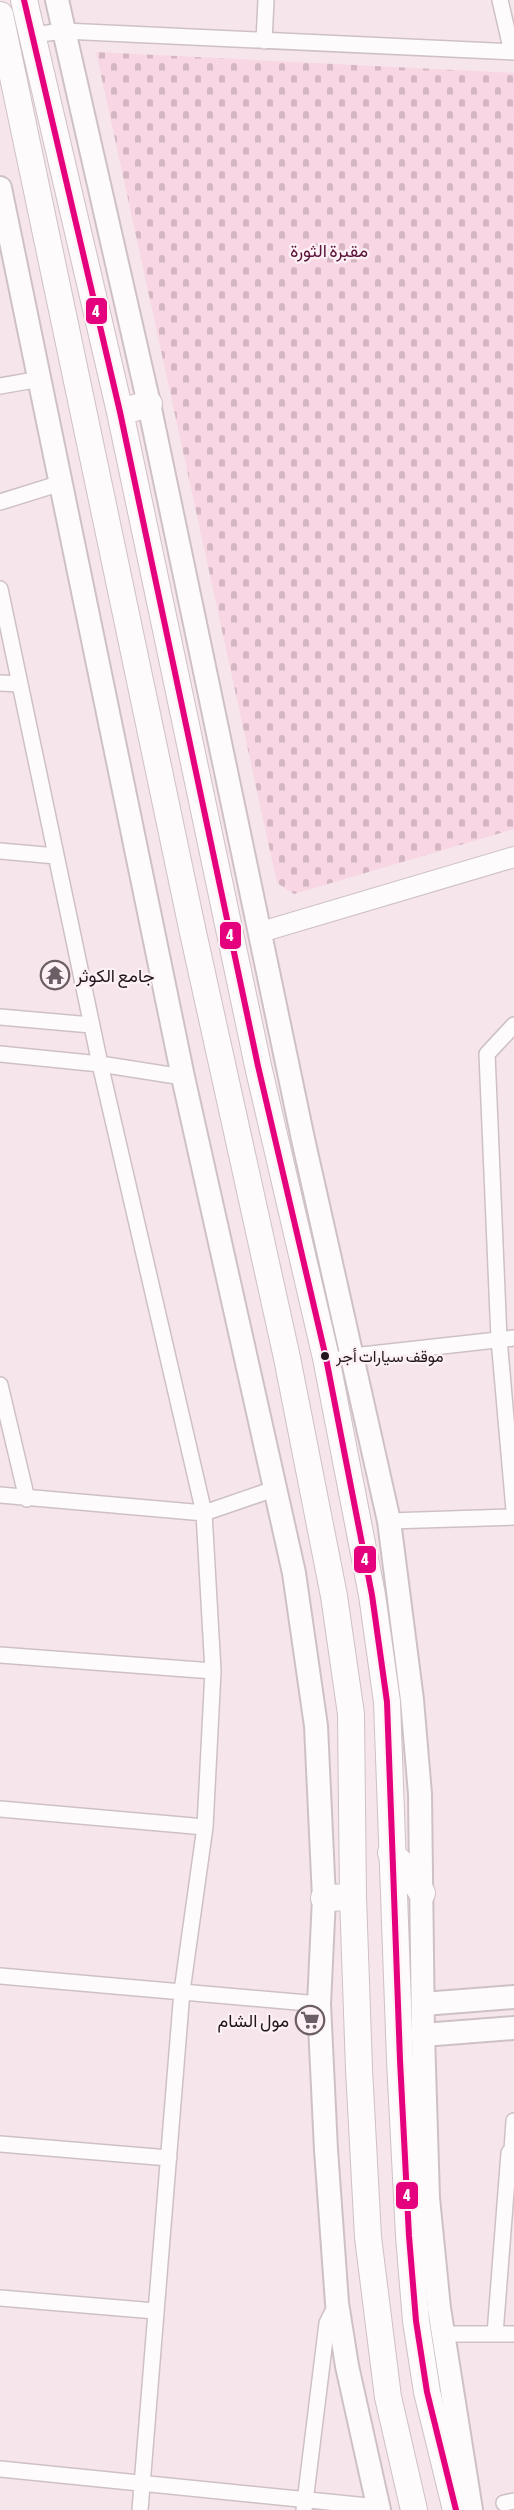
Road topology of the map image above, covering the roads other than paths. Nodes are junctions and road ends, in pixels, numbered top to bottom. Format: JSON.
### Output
{"nodes":[{"id":1,"x":24,"y":0,"type":"edge"},
{"id":2,"x":57,"y":0,"type":"edge"},
{"id":3,"x":266,"y":0,"type":"edge"},
{"id":4,"x":500,"y":0,"type":"edge"},
{"id":5,"x":0,"y":15,"type":"edge"},
{"id":6,"x":64,"y":32,"type":"junction"},
{"id":7,"x":32,"y":35,"type":"junction"},
{"id":8,"x":264,"y":41,"type":"junction"},
{"id":9,"x":513,"y":52,"type":"edge"},
{"id":10,"x":0,"y":188,"type":"edge"},
{"id":11,"x":40,"y":380,"type":"junction"},
{"id":12,"x":0,"y":386,"type":"edge"},
{"id":13,"x":148,"y":404,"type":"junction"},
{"id":14,"x":120,"y":412,"type":"junction"},
{"id":15,"x":61,"y":483,"type":"junction"},
{"id":16,"x":0,"y":502,"type":"edge"},
{"id":17,"x":0,"y":589,"type":"edge"},
{"id":18,"x":0,"y":683,"type":"edge"},
{"id":19,"x":20,"y":684,"type":"junction"},
{"id":20,"x":0,"y":851,"type":"edge"},
{"id":21,"x":56,"y":856,"type":"junction"},
{"id":22,"x":514,"y":857,"type":"edge"},
{"id":23,"x":228,"y":922,"type":"junction"},
{"id":24,"x":192,"y":928,"type":"junction"},
{"id":25,"x":261,"y":932,"type":"junction"},
{"id":26,"x":0,"y":1017,"type":"edge"},
{"id":27,"x":91,"y":1025,"type":"junction"},
{"id":28,"x":514,"y":1025,"type":"edge"},
{"id":29,"x":0,"y":1053,"type":"edge"},
{"id":30,"x":100,"y":1064,"type":"junction"},
{"id":31,"x":183,"y":1077,"type":"junction"},
{"id":32,"x":506,"y":1339,"type":"edge"},
{"id":33,"x":354,"y":1356,"type":"junction"},
{"id":34,"x":326,"y":1358,"type":"junction"},
{"id":35,"x":0,"y":1385,"type":"edge"},
{"id":36,"x":277,"y":1488,"type":"junction"},
{"id":37,"x":0,"y":1496,"type":"edge"},
{"id":38,"x":27,"y":1499,"type":"junction"},
{"id":39,"x":514,"y":1510,"type":"edge"},
{"id":40,"x":204,"y":1513,"type":"junction"},
{"id":41,"x":514,"y":1517,"type":"edge"},
{"id":42,"x":389,"y":1521,"type":"junction"},
{"id":43,"x":372,"y":1595,"type":"junction"},
{"id":44,"x":334,"y":1596,"type":"junction"},
{"id":45,"x":0,"y":1655,"type":"edge"},
{"id":46,"x":213,"y":1671,"type":"junction"},
{"id":47,"x":0,"y":1809,"type":"edge"},
{"id":48,"x":205,"y":1827,"type":"junction"},
{"id":49,"x":391,"y":1853,"type":"junction"},
{"id":50,"x":422,"y":1893,"type":"junction"},
{"id":51,"x":353,"y":1897,"type":"junction"},
{"id":52,"x":324,"y":1898,"type":"junction"},
{"id":53,"x":0,"y":1976,"type":"edge"},
{"id":54,"x":182,"y":1991,"type":"junction"},
{"id":55,"x":514,"y":1998,"type":"edge"},
{"id":56,"x":319,"y":2004,"type":"junction"},
{"id":57,"x":423,"y":2004,"type":"junction"},
{"id":58,"x":514,"y":2028,"type":"edge"},
{"id":59,"x":423,"y":2035,"type":"junction"},
{"id":60,"x":514,"y":2121,"type":"edge"},
{"id":61,"x":0,"y":2144,"type":"edge"},
{"id":62,"x":513,"y":2150,"type":"edge"},
{"id":63,"x":169,"y":2158,"type":"junction"},
{"id":64,"x":509,"y":2223,"type":"edge"},
{"id":65,"x":0,"y":2298,"type":"edge"},
{"id":66,"x":337,"y":2303,"type":"junction"},
{"id":67,"x":155,"y":2311,"type":"junction"},
{"id":68,"x":443,"y":2334,"type":"junction"},
{"id":69,"x":495,"y":2334,"type":"junction"},
{"id":70,"x":514,"y":2334,"type":"edge"},
{"id":71,"x":0,"y":2469,"type":"edge"},
{"id":72,"x":143,"y":2483,"type":"junction"},
{"id":73,"x":462,"y":2503,"type":"edge"},
{"id":74,"x":304,"y":2504,"type":"edge"},
{"id":75,"x":378,"y":2508,"type":"edge"},
{"id":76,"x":140,"y":2510,"type":"edge"},
{"id":77,"x":414,"y":2510,"type":"edge"}],
"edges":[{"from":1,"to":7,"type":"highway"},
{"from":2,"to":6,"type":"main road"},
{"from":3,"to":8,"type":"street"},
{"from":4,"to":9,"type":"street"},
{"from":5,"to":24,"type":"highway"},
{"from":6,"to":7,"type":"street"},
{"from":6,"to":8,"type":"street"},
{"from":6,"to":13,"type":"main road"},
{"from":7,"to":14,"type":"highway"},
{"from":8,"to":9,"type":"street"},
{"from":10,"to":11,"type":"main road"},
{"from":11,"to":12,"type":"street"},
{"from":11,"to":15,"type":"main road"},
{"from":13,"to":14,"type":"highway"},
{"from":13,"to":25,"type":"main road"},
{"from":14,"to":23,"type":"highway"},
{"from":15,"to":16,"type":"street"},
{"from":15,"to":31,"type":"main road"},
{"from":17,"to":19,"type":"street"},
{"from":18,"to":19,"type":"street"},
{"from":19,"to":21,"type":"street"},
{"from":20,"to":21,"type":"street"},
{"from":21,"to":27,"type":"street"},
{"from":22,"to":25,"type":"street"},
{"from":23,"to":24,"type":"highway"},
{"from":23,"to":34,"type":"highway"},
{"from":24,"to":44,"type":"highway"},
{"from":25,"to":33,"type":"main road"},
{"from":26,"to":27,"type":"street"},
{"from":27,"to":30,"type":"street"},
{"from":28,"to":32,"type":"street"},
{"from":29,"to":30,"type":"street"},
{"from":30,"to":31,"type":"street"},
{"from":30,"to":40,"type":"street"},
{"from":31,"to":36,"type":"main road"},
{"from":32,"to":33,"type":"street"},
{"from":32,"to":39,"type":"street"},
{"from":33,"to":34,"type":"street"},
{"from":33,"to":42,"type":"main road"},
{"from":34,"to":43,"type":"highway"},
{"from":35,"to":38,"type":"street"},
{"from":36,"to":40,"type":"street"},
{"from":36,"to":52,"type":"main road"},
{"from":37,"to":38,"type":"street"},
{"from":38,"to":40,"type":"street"},
{"from":40,"to":46,"type":"street"},
{"from":41,"to":42,"type":"street"},
{"from":42,"to":50,"type":"main road"},
{"from":43,"to":44,"type":"highway"},
{"from":43,"to":49,"type":"highway"},
{"from":44,"to":51,"type":"highway"},
{"from":45,"to":46,"type":"street"},
{"from":46,"to":48,"type":"street"},
{"from":47,"to":48,"type":"street"},
{"from":48,"to":54,"type":"street"},
{"from":49,"to":50,"type":"highway"},
{"from":49,"to":73,"type":"highway"},
{"from":50,"to":57,"type":"main road"},
{"from":51,"to":52,"type":"highway"},
{"from":51,"to":77,"type":"highway"},
{"from":52,"to":56,"type":"main road"},
{"from":53,"to":54,"type":"street"},
{"from":54,"to":56,"type":"street"},
{"from":54,"to":63,"type":"street"},
{"from":55,"to":57,"type":"main road"},
{"from":56,"to":66,"type":"main road"},
{"from":57,"to":59,"type":"main road"},
{"from":58,"to":59,"type":"main road"},
{"from":59,"to":68,"type":"main road"},
{"from":60,"to":62,"type":"street"},
{"from":61,"to":63,"type":"street"},
{"from":62,"to":64,"type":"street"},
{"from":63,"to":67,"type":"street"},
{"from":64,"to":69,"type":"street"},
{"from":65,"to":67,"type":"street"},
{"from":66,"to":74,"type":"street"},
{"from":66,"to":75,"type":"main road"},
{"from":67,"to":72,"type":"street"},
{"from":68,"to":69,"type":"street"},
{"from":68,"to":73,"type":"main road"},
{"from":69,"to":70,"type":"street"},
{"from":71,"to":72,"type":"street"},
{"from":72,"to":74,"type":"street"},
{"from":72,"to":76,"type":"street"},
{"from":74,"to":75,"type":"street"}]}
